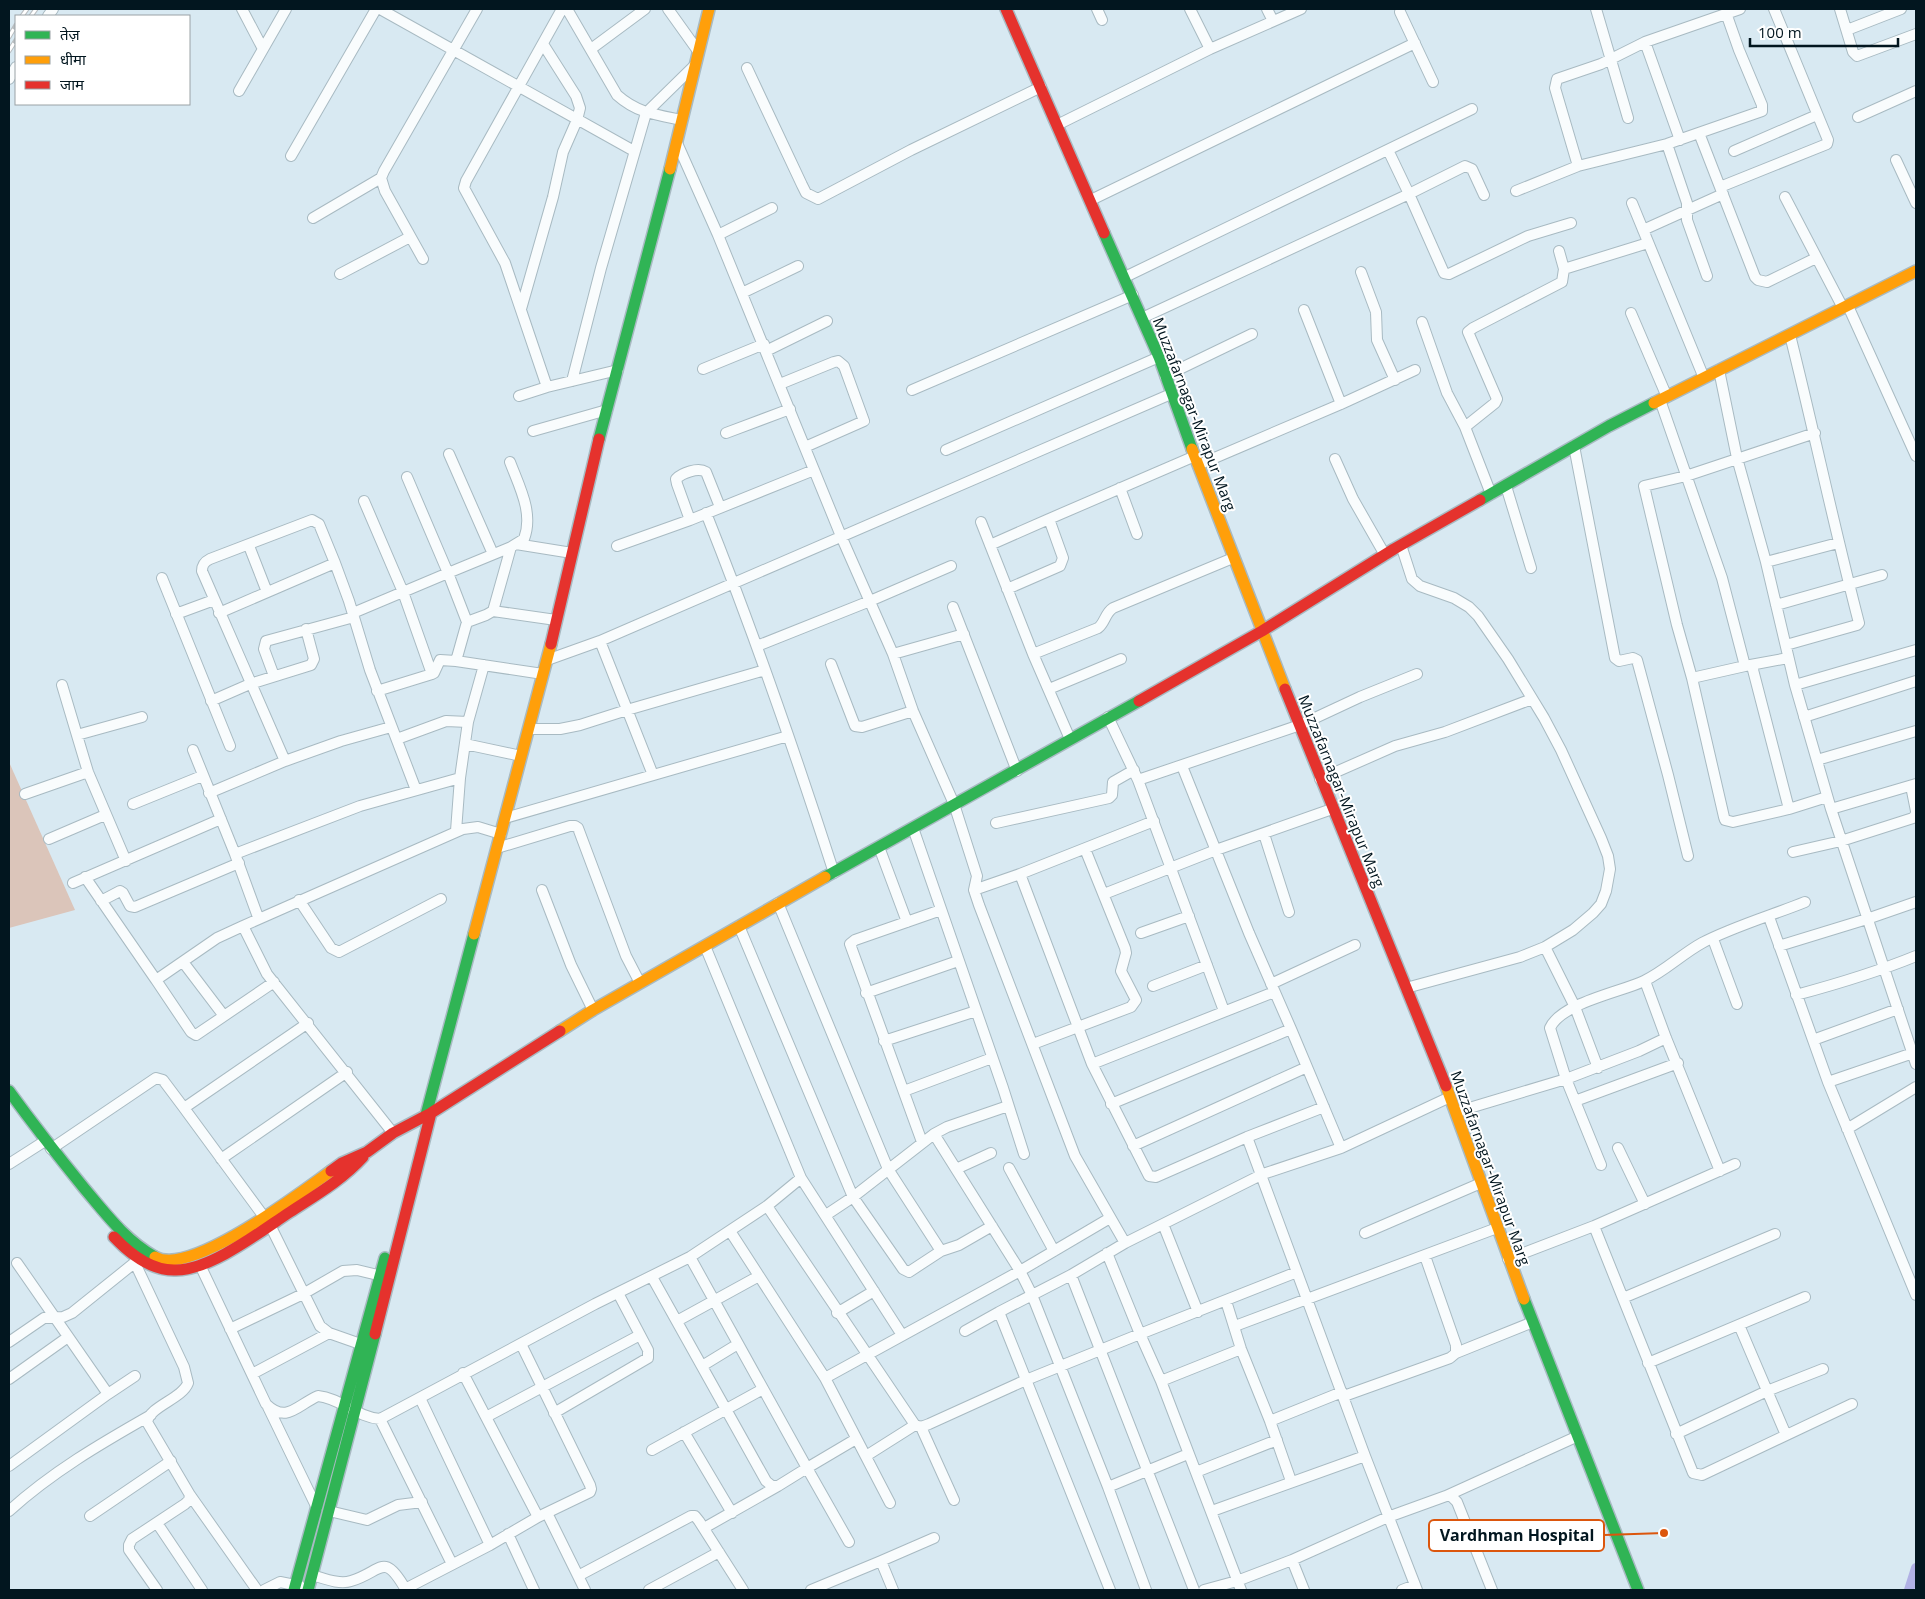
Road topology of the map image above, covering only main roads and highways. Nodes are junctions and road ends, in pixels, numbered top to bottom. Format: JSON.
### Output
{"nodes":[{"id":1,"x":709,"y":9,"type":"edge"},
{"id":2,"x":1006,"y":9,"type":"edge"},
{"id":3,"x":1916,"y":271,"type":"edge"},
{"id":4,"x":1262,"y":631,"type":"junction"},
{"id":5,"x":9,"y":1091,"type":"edge"},
{"id":6,"x":9,"y":1107,"type":"edge"},
{"id":7,"x":426,"y":1115,"type":"junction"},
{"id":8,"x":45,"y":1145,"type":"junction"},
{"id":9,"x":268,"y":1221,"type":"junction"},
{"id":10,"x":140,"y":1259,"type":"junction"},
{"id":11,"x":323,"y":1510,"type":"junction"},
{"id":12,"x":295,"y":1587,"type":"edge"},
{"id":13,"x":308,"y":1589,"type":"edge"},
{"id":14,"x":1638,"y":1590,"type":"edge"}],
"edges":[{"from":1,"to":7,"type":"main road"},
{"from":2,"to":4,"type":"main road","name":"Muzzafarnagar-Mirapur Marg"},
{"from":3,"to":4,"type":"main road"},
{"from":4,"to":7,"type":"main road"},
{"from":4,"to":14,"type":"main road","name":"Muzzafarnagar-Mirapur Marg"},
{"from":5,"to":8,"type":"main road"},
{"from":6,"to":8,"type":"main road"},
{"from":7,"to":9,"type":"main road"},
{"from":7,"to":11,"type":"main road"},
{"from":8,"to":10,"type":"main road"},
{"from":9,"to":10,"type":"main road"},
{"from":9,"to":10,"type":"main road"},
{"from":11,"to":12,"type":"main road"},
{"from":11,"to":13,"type":"main road"}]}
